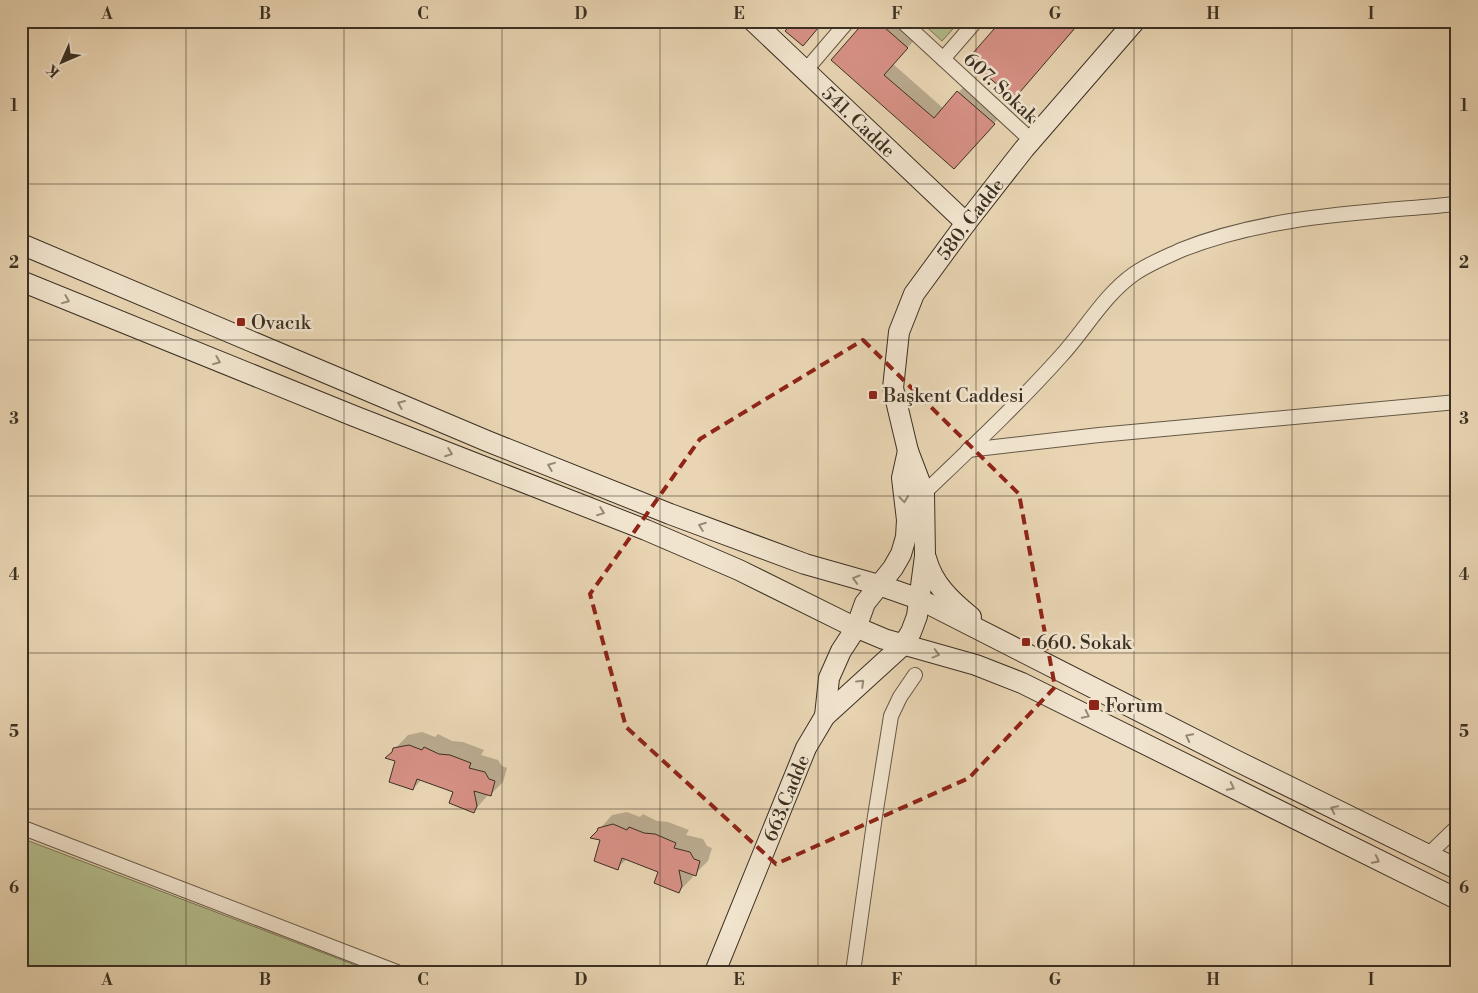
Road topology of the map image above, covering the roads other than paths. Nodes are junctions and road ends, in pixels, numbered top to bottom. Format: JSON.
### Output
{"nodes":[{"id":1,"x":754,"y":21,"type":"edge"},
{"id":2,"x":848,"y":21,"type":"edge"},
{"id":3,"x":902,"y":21,"type":"edge"},
{"id":4,"x":976,"y":21,"type":"edge"},
{"id":5,"x":1135,"y":21,"type":"edge"},
{"id":6,"x":942,"y":59,"type":"junction"},
{"id":7,"x":806,"y":70,"type":"junction"},
{"id":8,"x":1031,"y":140,"type":"junction"},
{"id":9,"x":1457,"y":204,"type":"edge"},
{"id":10,"x":966,"y":222,"type":"junction"},
{"id":11,"x":21,"y":244,"type":"edge"},
{"id":12,"x":21,"y":281,"type":"edge"},
{"id":13,"x":1457,"y":402,"type":"edge"},
{"id":14,"x":968,"y":450,"type":"junction"},
{"id":15,"x":908,"y":451,"type":"junction"},
{"id":16,"x":924,"y":493,"type":"junction"},
{"id":17,"x":926,"y":556,"type":"junction"},
{"id":18,"x":879,"y":585,"type":"junction"},
{"id":19,"x":919,"y":599,"type":"junction"},
{"id":20,"x":856,"y":628,"type":"junction"},
{"id":21,"x":997,"y":638,"type":"junction"},
{"id":22,"x":903,"y":645,"type":"junction"},
{"id":23,"x":915,"y":675,"type":"dead end"},
{"id":24,"x":825,"y":716,"type":"junction"},
{"id":25,"x":21,"y":827,"type":"edge"},
{"id":26,"x":1457,"y":827,"type":"edge"},
{"id":27,"x":1428,"y":855,"type":"junction"},
{"id":28,"x":1457,"y":869,"type":"edge"},
{"id":29,"x":1457,"y":899,"type":"edge"},
{"id":30,"x":394,"y":971,"type":"edge"},
{"id":31,"x":715,"y":972,"type":"edge"},
{"id":32,"x":853,"y":972,"type":"edge"}],
"edges":[{"from":1,"to":7,"type":"main road","name":"541. Cadde"},
{"from":2,"to":7,"type":"street"},
{"from":3,"to":6,"type":"street","name":"607. Sokak"},
{"from":4,"to":6,"type":"street"},
{"from":5,"to":8,"type":"main road","name":"580. Cadde"},
{"from":6,"to":8,"type":"street","name":"607. Sokak"},
{"from":7,"to":10,"type":"main road","name":"541. Cadde"},
{"from":8,"to":10,"type":"main road","name":"580. Cadde"},
{"from":9,"to":14,"type":"street"},
{"from":10,"to":15,"type":"main road","name":"580. Cadde"},
{"from":18,"to":11,"type":"main road","one_way":true},
{"from":12,"to":20,"type":"main road","one_way":true},
{"from":13,"to":14,"type":"street"},
{"from":14,"to":16,"type":"street"},
{"from":15,"to":16,"type":"main road","name":"580. Cadde"},
{"from":15,"to":18,"type":"main road","name":"663.Cadde","one_way":true},
{"from":16,"to":17,"type":"main road","name":"580. Cadde"},
{"from":17,"to":19,"type":"main road"},
{"from":17,"to":21,"type":"main road"},
{"from":18,"to":19,"type":"main road"},
{"from":18,"to":20,"type":"main road","name":"663.Cadde"},
{"from":19,"to":21,"type":"main road"},
{"from":19,"to":22,"type":"main road"},
{"from":20,"to":22,"type":"main road"},
{"from":20,"to":24,"type":"main road","name":"663.Cadde"},
{"from":27,"to":21,"type":"main road","one_way":true},
{"from":24,"to":22,"type":"main road","one_way":true},
{"from":22,"to":29,"type":"main road","one_way":true},
{"from":23,"to":32,"type":"street"},
{"from":24,"to":31,"type":"main road","name":"663.Cadde"},
{"from":25,"to":30,"type":"street"},
{"from":26,"to":27,"type":"street"},
{"from":27,"to":28,"type":"main road"}]}
